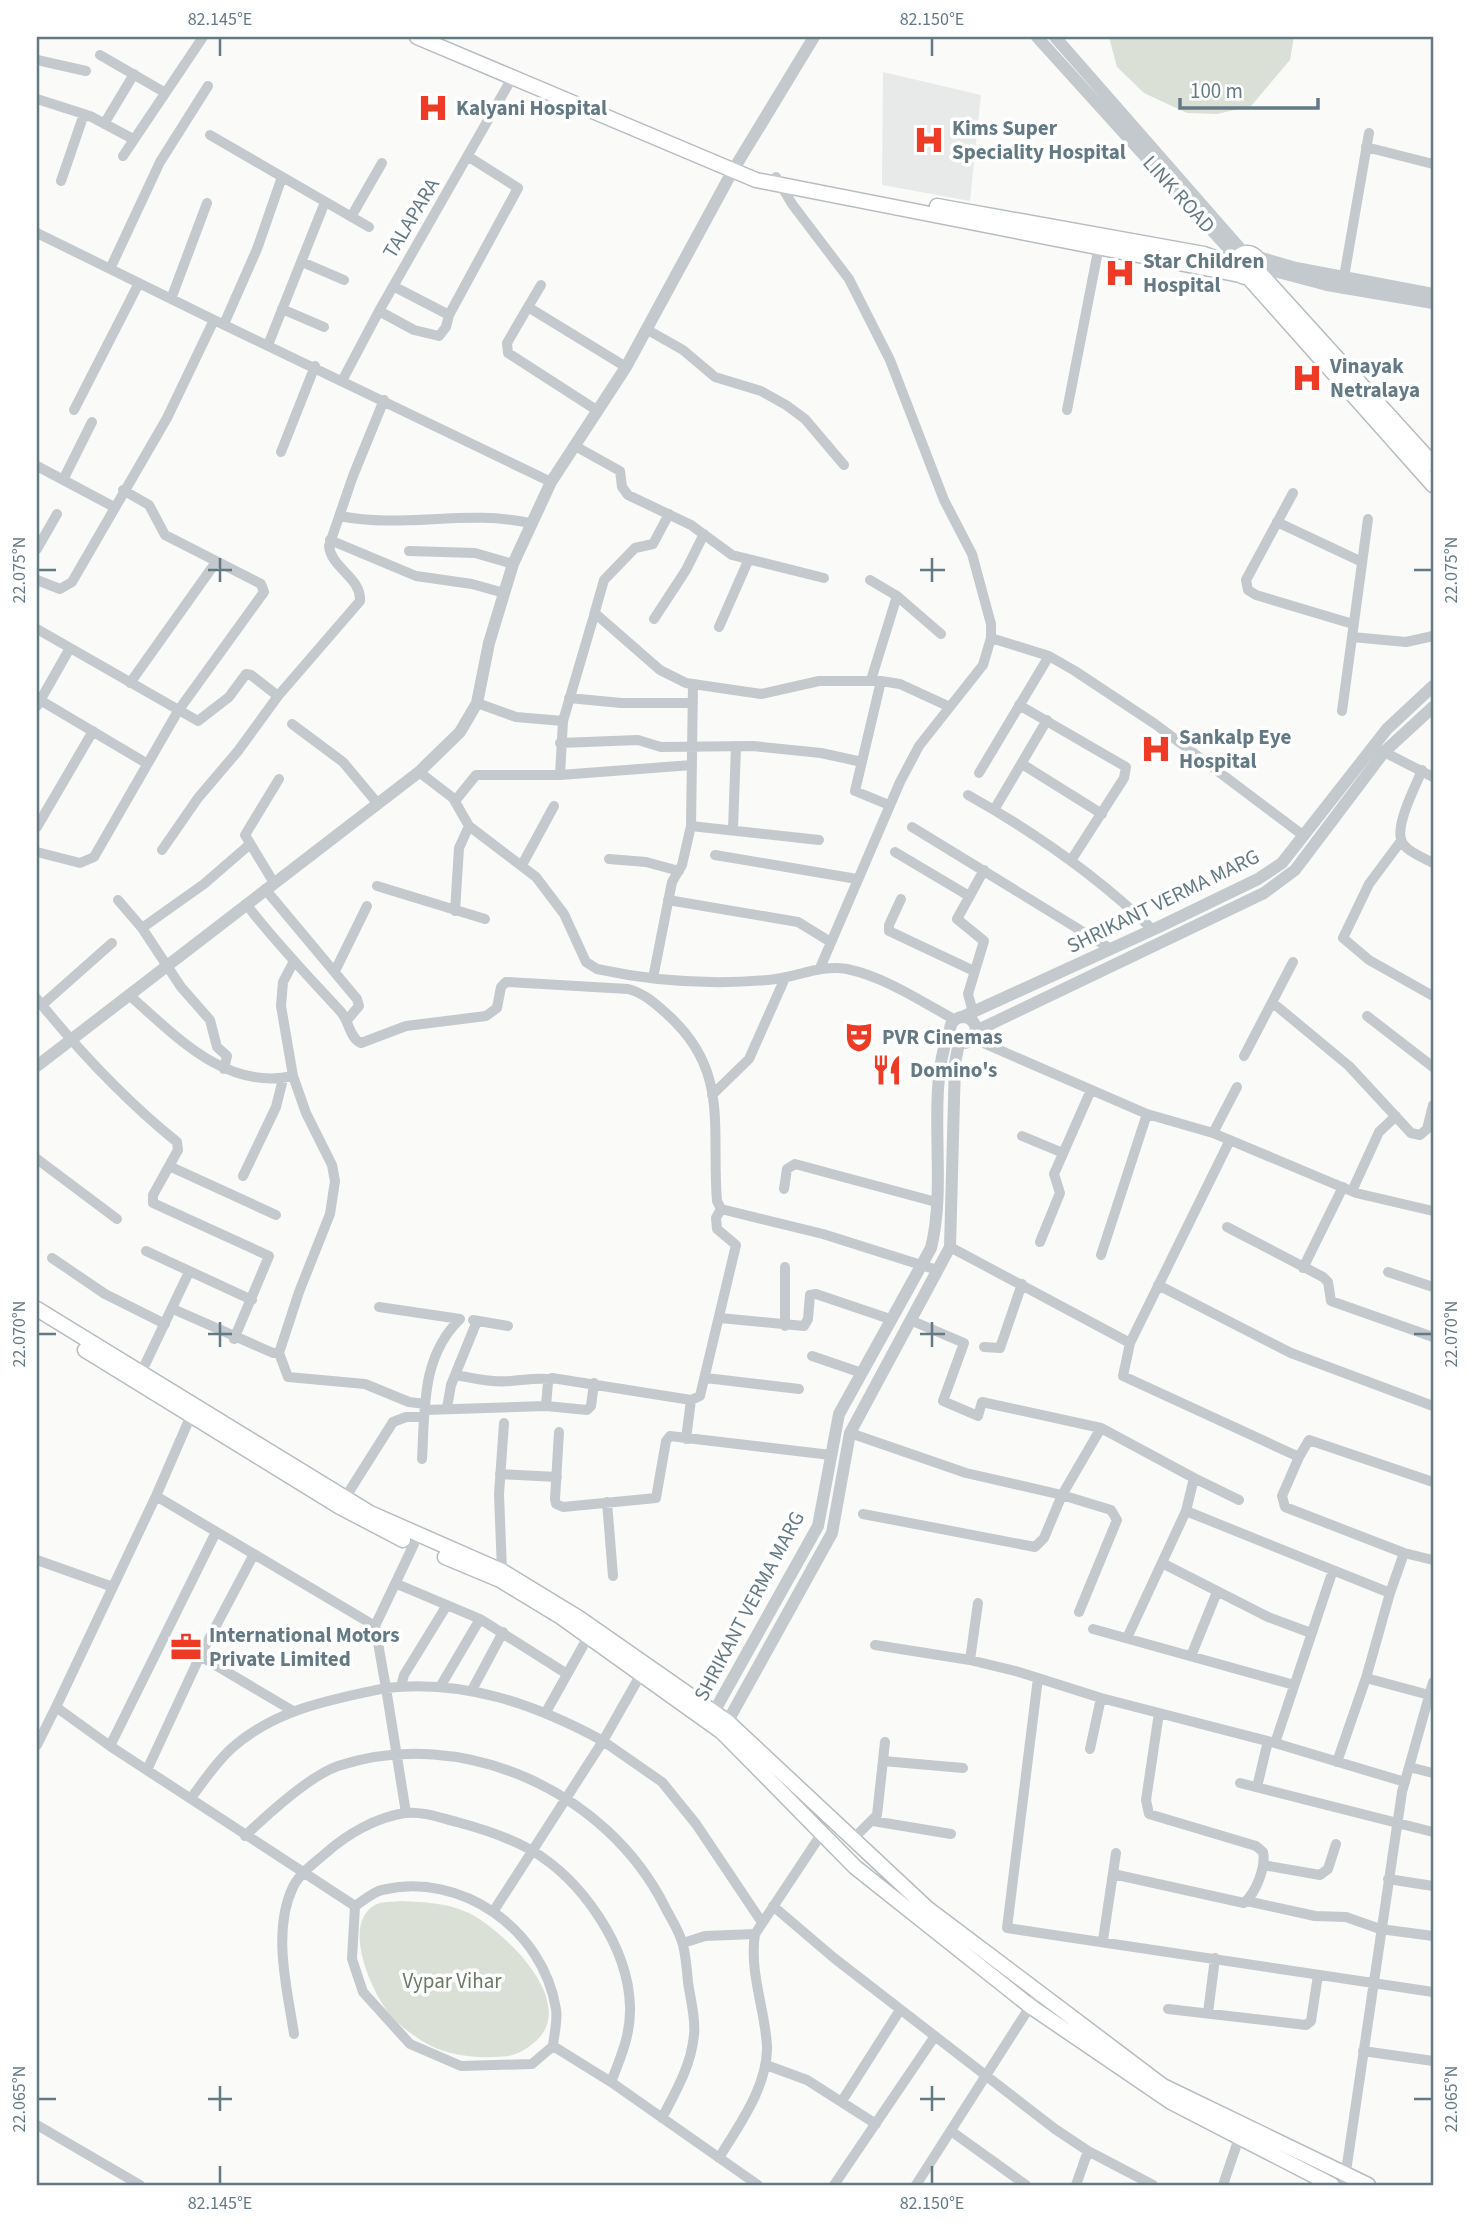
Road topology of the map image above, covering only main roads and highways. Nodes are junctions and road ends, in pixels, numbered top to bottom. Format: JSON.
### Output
{"nodes":[{"id":1,"x":417,"y":37,"type":"edge"},
{"id":2,"x":438,"y":37,"type":"edge"},
{"id":3,"x":734,"y":168,"type":"junction"},
{"id":4,"x":779,"y":182,"type":"junction"},
{"id":5,"x":1247,"y":265,"type":"junction"},
{"id":6,"x":1433,"y":464,"type":"edge"},
{"id":7,"x":1433,"y":485,"type":"edge"},
{"id":8,"x":37,"y":1308,"type":"edge"},
{"id":9,"x":37,"y":1320,"type":"edge"},
{"id":10,"x":711,"y":1717,"type":"junction"},
{"id":11,"x":725,"y":1727,"type":"junction"},
{"id":12,"x":1034,"y":2000,"type":"junction"},
{"id":13,"x":1345,"y":2180,"type":"edge"},
{"id":14,"x":1332,"y":2185,"type":"edge"},
{"id":15,"x":1368,"y":2185,"type":"edge"}],
"edges":[{"from":1,"to":3,"type":"main road"},
{"from":2,"to":3,"type":"main road"},
{"from":3,"to":4,"type":"main road"},
{"from":4,"to":5,"type":"main road"},
{"from":4,"to":5,"type":"main road"},
{"from":5,"to":6,"type":"main road","name":"LINK ROAD"},
{"from":5,"to":7,"type":"main road","name":"LINK ROAD"},
{"from":8,"to":10,"type":"main road"},
{"from":9,"to":10,"type":"main road"},
{"from":10,"to":11,"type":"main road"},
{"from":11,"to":12,"type":"main road"},
{"from":11,"to":12,"type":"main road"},
{"from":12,"to":13,"type":"main road"},
{"from":12,"to":14,"type":"main road"},
{"from":13,"to":15,"type":"main road"}]}
